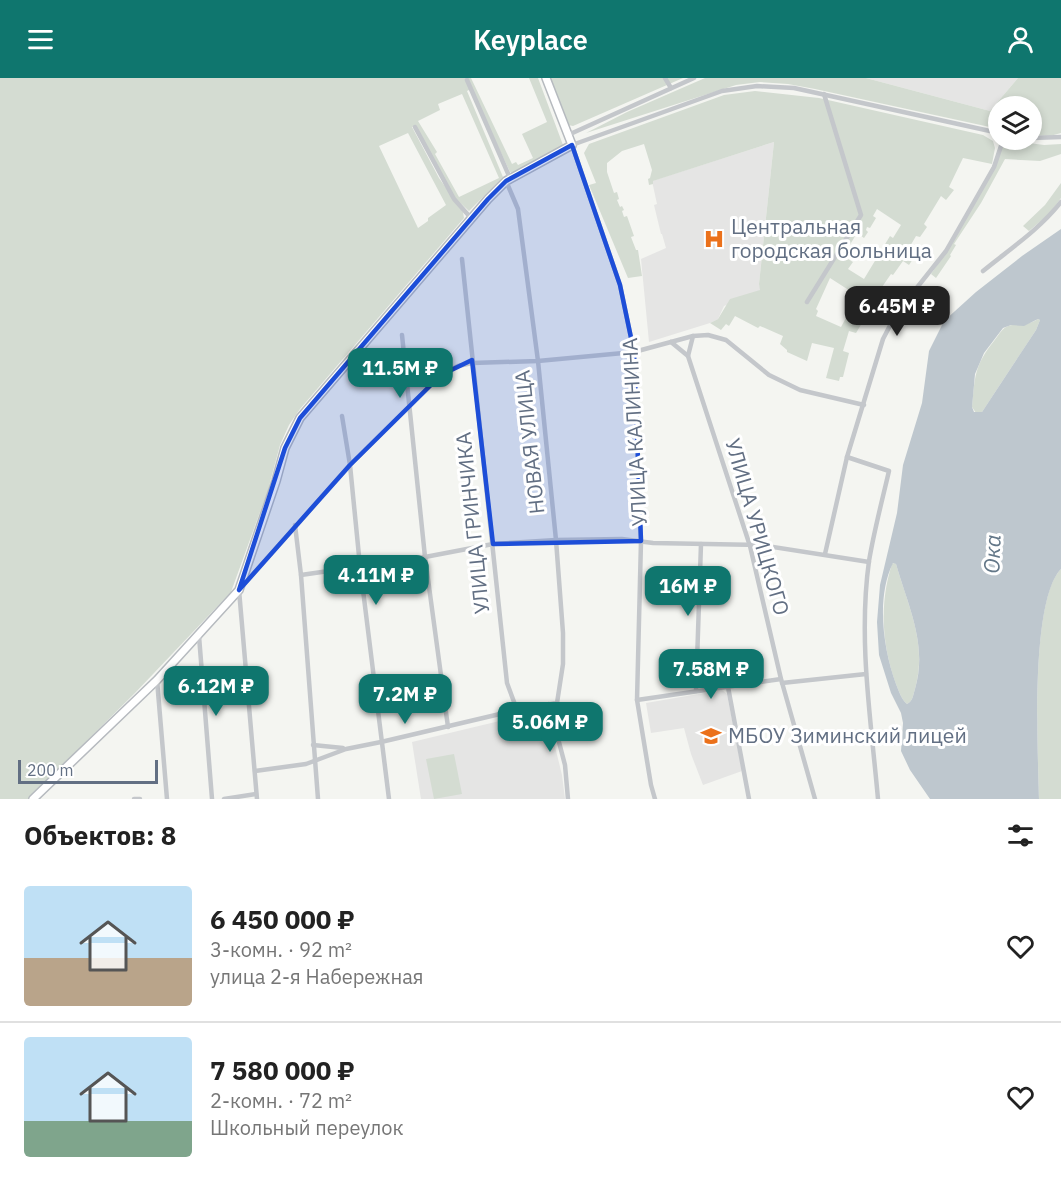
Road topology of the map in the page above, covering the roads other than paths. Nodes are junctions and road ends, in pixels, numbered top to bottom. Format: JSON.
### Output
{"nodes":[{"id":1,"x":546,"y":78,"type":"edge"},
{"id":2,"x":665,"y":78,"type":"edge"},
{"id":3,"x":694,"y":78,"type":"edge"},
{"id":4,"x":467,"y":80,"type":"dead end"},
{"id":5,"x":671,"y":88,"type":"junction"},
{"id":6,"x":824,"y":94,"type":"junction"},
{"id":7,"x":415,"y":128,"type":"dead end"},
{"id":8,"x":988,"y":131,"type":"edge"},
{"id":9,"x":568,"y":135,"type":"junction"},
{"id":10,"x":1061,"y":137,"type":"edge"},
{"id":11,"x":1042,"y":138,"type":"edge"},
{"id":12,"x":572,"y":146,"type":"junction"},
{"id":13,"x":1000,"y":150,"type":"edge"},
{"id":14,"x":508,"y":180,"type":"junction"},
{"id":15,"x":1061,"y":202,"type":"edge"},
{"id":16,"x":471,"y":218,"type":"junction"},
{"id":17,"x":462,"y":259,"type":"dead end"},
{"id":18,"x":983,"y":271,"type":"dead end"},
{"id":19,"x":807,"y":302,"type":"dead end"},
{"id":20,"x":402,"y":335,"type":"dead end"},
{"id":21,"x":693,"y":336,"type":"junction"},
{"id":22,"x":671,"y":341,"type":"junction"},
{"id":23,"x":634,"y":352,"type":"junction"},
{"id":24,"x":688,"y":357,"type":"junction"},
{"id":25,"x":538,"y":361,"type":"junction"},
{"id":26,"x":472,"y":363,"type":"junction"},
{"id":27,"x":411,"y":405,"type":"junction"},
{"id":28,"x":864,"y":405,"type":"junction"},
{"id":29,"x":342,"y":416,"type":"dead end"},
{"id":30,"x":847,"y":457,"type":"junction"},
{"id":31,"x":350,"y":465,"type":"junction"},
{"id":32,"x":295,"y":525,"type":"junction"},
{"id":33,"x":556,"y":540,"type":"junction"},
{"id":34,"x":641,"y":541,"type":"junction"},
{"id":35,"x":493,"y":544,"type":"junction"},
{"id":36,"x":701,"y":544,"type":"junction"},
{"id":37,"x":750,"y":546,"type":"junction"},
{"id":38,"x":825,"y":554,"type":"junction"},
{"id":39,"x":425,"y":557,"type":"junction"},
{"id":40,"x":869,"y":562,"type":"junction"},
{"id":41,"x":360,"y":566,"type":"junction"},
{"id":42,"x":301,"y":575,"type":"junction"},
{"id":43,"x":239,"y":590,"type":"junction"},
{"id":44,"x":199,"y":636,"type":"junction"},
{"id":45,"x":866,"y":674,"type":"junction"},
{"id":46,"x":157,"y":680,"type":"junction"},
{"id":47,"x":781,"y":681,"type":"junction"},
{"id":48,"x":728,"y":687,"type":"junction"},
{"id":49,"x":696,"y":691,"type":"junction"},
{"id":50,"x":637,"y":700,"type":"junction"},
{"id":51,"x":549,"y":704,"type":"junction"},
{"id":52,"x":517,"y":710,"type":"junction"},
{"id":53,"x":448,"y":727,"type":"junction"},
{"id":54,"x":381,"y":742,"type":"junction"},
{"id":55,"x":314,"y":745,"type":"junction"},
{"id":56,"x":346,"y":749,"type":"junction"},
{"id":57,"x":315,"y":760,"type":"junction"},
{"id":58,"x":255,"y":771,"type":"junction"},
{"id":59,"x":257,"y":796,"type":"edge"},
{"id":60,"x":33,"y":799,"type":"edge"},
{"id":61,"x":134,"y":799,"type":"edge"},
{"id":62,"x":140,"y":799,"type":"edge"},
{"id":63,"x":167,"y":799,"type":"edge"},
{"id":64,"x":213,"y":799,"type":"edge"},
{"id":65,"x":224,"y":799,"type":"edge"},
{"id":66,"x":318,"y":799,"type":"edge"},
{"id":67,"x":389,"y":799,"type":"edge"},
{"id":68,"x":568,"y":799,"type":"edge"},
{"id":69,"x":655,"y":799,"type":"edge"},
{"id":70,"x":749,"y":799,"type":"edge"},
{"id":71,"x":815,"y":799,"type":"edge"},
{"id":72,"x":878,"y":799,"type":"edge"}],
"edges":[{"from":1,"to":9,"type":"street","name":"УЛИЦА КАЛИНИНА"},
{"from":2,"to":5,"type":"street"},
{"from":3,"to":5,"type":"street"},
{"from":4,"to":14,"type":"street","name":"НОВАЯ УЛИЦА"},
{"from":5,"to":9,"type":"street"},
{"from":6,"to":8,"type":"street"},
{"from":6,"to":12,"type":"street"},
{"from":6,"to":19,"type":"street"},
{"from":7,"to":16,"type":"street"},
{"from":9,"to":12,"type":"street","name":"УЛИЦА КАЛИНИНА"},
{"from":10,"to":11,"type":"street"},
{"from":12,"to":14,"type":"street"},
{"from":12,"to":23,"type":"street","name":"УЛИЦА КАЛИНИНА"},
{"from":13,"to":28,"type":"street"},
{"from":14,"to":16,"type":"street"},
{"from":14,"to":25,"type":"street","name":"НОВАЯ УЛИЦА"},
{"from":15,"to":18,"type":"street"},
{"from":16,"to":43,"type":"street"},
{"from":17,"to":26,"type":"street","name":"УЛИЦА ГРИНЧИКА"},
{"from":20,"to":27,"type":"street"},
{"from":21,"to":22,"type":"street"},
{"from":21,"to":24,"type":"street"},
{"from":21,"to":28,"type":"street"},
{"from":22,"to":23,"type":"street"},
{"from":22,"to":24,"type":"street","name":"УЛИЦА УРИЦКОГО"},
{"from":23,"to":25,"type":"street"},
{"from":23,"to":34,"type":"street","name":"УЛИЦА КАЛИНИНА"},
{"from":24,"to":37,"type":"street","name":"УЛИЦА УРИЦКОГО"},
{"from":25,"to":26,"type":"street"},
{"from":25,"to":33,"type":"street","name":"НОВАЯ УЛИЦА"},
{"from":26,"to":27,"type":"street"},
{"from":26,"to":35,"type":"street","name":"УЛИЦА ГРИНЧИКА"},
{"from":27,"to":31,"type":"street"},
{"from":27,"to":39,"type":"street"},
{"from":28,"to":30,"type":"street"},
{"from":29,"to":31,"type":"street"},
{"from":30,"to":38,"type":"street"},
{"from":30,"to":40,"type":"street"},
{"from":31,"to":32,"type":"street"},
{"from":31,"to":41,"type":"street"},
{"from":32,"to":42,"type":"street"},
{"from":32,"to":43,"type":"street"},
{"from":33,"to":34,"type":"street"},
{"from":33,"to":35,"type":"street"},
{"from":33,"to":51,"type":"street","name":"НОВАЯ УЛИЦА"},
{"from":34,"to":36,"type":"street"},
{"from":34,"to":50,"type":"street","name":"УЛИЦА КАЛИНИНА"},
{"from":35,"to":39,"type":"street"},
{"from":35,"to":52,"type":"street","name":"УЛИЦА ГРИНЧИКА"},
{"from":36,"to":37,"type":"street"},
{"from":36,"to":49,"type":"street"},
{"from":37,"to":38,"type":"street"},
{"from":37,"to":47,"type":"street","name":"УЛИЦА УРИЦКОГО"},
{"from":38,"to":40,"type":"street"},
{"from":39,"to":41,"type":"street"},
{"from":39,"to":53,"type":"street"},
{"from":40,"to":45,"type":"street"},
{"from":41,"to":42,"type":"street"},
{"from":41,"to":54,"type":"street"},
{"from":42,"to":55,"type":"street"},
{"from":43,"to":44,"type":"street"},
{"from":43,"to":58,"type":"street"},
{"from":44,"to":46,"type":"street"},
{"from":44,"to":64,"type":"street"},
{"from":45,"to":47,"type":"street"},
{"from":45,"to":72,"type":"street"},
{"from":46,"to":60,"type":"street"},
{"from":46,"to":63,"type":"street"},
{"from":47,"to":48,"type":"street"},
{"from":47,"to":71,"type":"street","name":"УЛИЦА УРИЦКОГО"},
{"from":48,"to":49,"type":"street"},
{"from":48,"to":70,"type":"street"},
{"from":49,"to":50,"type":"street"},
{"from":50,"to":69,"type":"street","name":"УЛИЦА КАЛИНИНА"},
{"from":51,"to":52,"type":"street"},
{"from":51,"to":68,"type":"street"},
{"from":52,"to":53,"type":"street"},
{"from":53,"to":54,"type":"street"},
{"from":54,"to":56,"type":"street"},
{"from":54,"to":67,"type":"street"},
{"from":55,"to":56,"type":"street"},
{"from":55,"to":57,"type":"street"},
{"from":56,"to":57,"type":"street"},
{"from":57,"to":58,"type":"street"},
{"from":57,"to":66,"type":"street"},
{"from":58,"to":59,"type":"street"},
{"from":59,"to":65,"type":"street"},
{"from":61,"to":62,"type":"street"}]}
